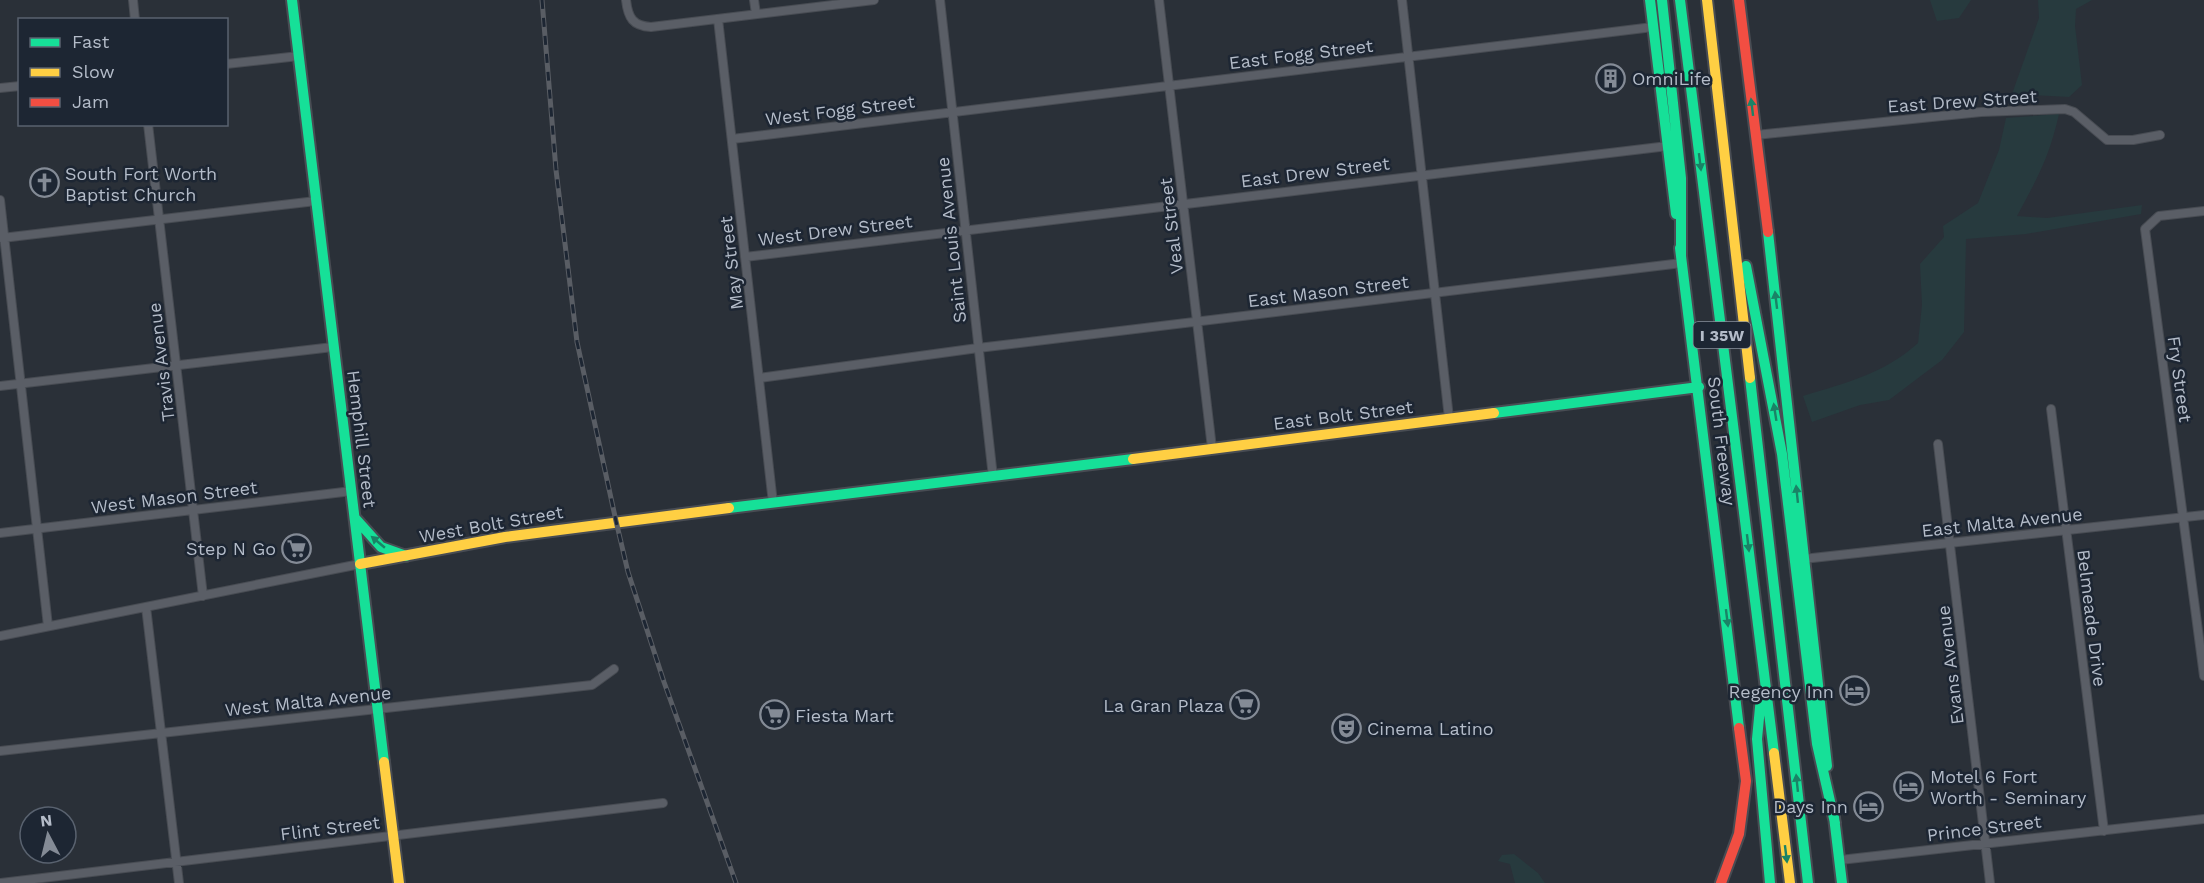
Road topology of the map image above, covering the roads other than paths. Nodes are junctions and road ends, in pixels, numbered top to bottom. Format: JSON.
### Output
{"nodes":[{"id":1,"x":133,"y":0,"type":"edge"},
{"id":2,"x":292,"y":0,"type":"edge"},
{"id":3,"x":626,"y":0,"type":"edge"},
{"id":4,"x":754,"y":0,"type":"edge"},
{"id":5,"x":874,"y":0,"type":"edge"},
{"id":6,"x":940,"y":0,"type":"edge"},
{"id":7,"x":1159,"y":0,"type":"edge"},
{"id":8,"x":1402,"y":0,"type":"edge"},
{"id":9,"x":1650,"y":0,"type":"edge"},
{"id":10,"x":1662,"y":0,"type":"edge"},
{"id":11,"x":1680,"y":0,"type":"edge"},
{"id":12,"x":1707,"y":0,"type":"edge"},
{"id":13,"x":1712,"y":0,"type":"edge"},
{"id":14,"x":1739,"y":0,"type":"edge"},
{"id":15,"x":756,"y":14,"type":"junction"},
{"id":16,"x":135,"y":18,"type":"edge"},
{"id":17,"x":718,"y":19,"type":"junction"},
{"id":18,"x":1653,"y":27,"type":"junction"},
{"id":19,"x":1712,"y":35,"type":"junction"},
{"id":20,"x":299,"y":56,"type":"junction"},
{"id":21,"x":1408,"y":56,"type":"junction"},
{"id":22,"x":228,"y":64,"type":"edge"},
{"id":23,"x":1169,"y":85,"type":"junction"},
{"id":24,"x":18,"y":86,"type":"edge"},
{"id":25,"x":0,"y":88,"type":"edge"},
{"id":26,"x":952,"y":111,"type":"junction"},
{"id":27,"x":148,"y":126,"type":"edge"},
{"id":28,"x":1756,"y":135,"type":"junction"},
{"id":29,"x":2160,"y":135,"type":"dead end"},
{"id":30,"x":732,"y":139,"type":"junction"},
{"id":31,"x":1668,"y":146,"type":"junction"},
{"id":32,"x":1422,"y":175,"type":"junction"},
{"id":33,"x":1729,"y":182,"type":"junction"},
{"id":34,"x":0,"y":200,"type":"edge"},
{"id":35,"x":316,"y":201,"type":"junction"},
{"id":36,"x":1184,"y":203,"type":"junction"},
{"id":37,"x":2204,"y":211,"type":"edge"},
{"id":38,"x":159,"y":219,"type":"junction"},
{"id":39,"x":965,"y":228,"type":"junction"},
{"id":40,"x":2,"y":238,"type":"edge"},
{"id":41,"x":745,"y":257,"type":"junction"},
{"id":42,"x":1681,"y":259,"type":"junction"},
{"id":43,"x":1435,"y":293,"type":"junction"},
{"id":44,"x":1197,"y":322,"type":"junction"},
{"id":45,"x":333,"y":347,"type":"junction"},
{"id":46,"x":978,"y":348,"type":"junction"},
{"id":47,"x":176,"y":366,"type":"junction"},
{"id":48,"x":759,"y":378,"type":"junction"},
{"id":49,"x":21,"y":384,"type":"junction"},
{"id":50,"x":0,"y":386,"type":"edge"},
{"id":51,"x":1699,"y":387,"type":"junction"},
{"id":52,"x":2051,"y":409,"type":"dead end"},
{"id":53,"x":1449,"y":418,"type":"junction"},
{"id":54,"x":1938,"y":444,"type":"dead end"},
{"id":55,"x":1212,"y":448,"type":"junction"},
{"id":56,"x":993,"y":477,"type":"junction"},
{"id":57,"x":352,"y":491,"type":"junction"},
{"id":58,"x":773,"y":503,"type":"junction"},
{"id":59,"x":193,"y":510,"type":"junction"},
{"id":60,"x":2204,"y":515,"type":"edge"},
{"id":61,"x":2183,"y":517,"type":"junction"},
{"id":62,"x":355,"y":518,"type":"junction"},
{"id":63,"x":37,"y":528,"type":"junction"},
{"id":64,"x":2066,"y":530,"type":"junction"},
{"id":65,"x":0,"y":533,"type":"edge"},
{"id":66,"x":1951,"y":543,"type":"junction"},
{"id":67,"x":406,"y":556,"type":"junction"},
{"id":68,"x":1803,"y":559,"type":"junction"},
{"id":69,"x":360,"y":564,"type":"junction"},
{"id":70,"x":203,"y":596,"type":"junction"},
{"id":71,"x":146,"y":607,"type":"junction"},
{"id":72,"x":48,"y":626,"type":"junction"},
{"id":73,"x":0,"y":636,"type":"edge"},
{"id":74,"x":614,"y":669,"type":"dead end"},
{"id":75,"x":1763,"y":671,"type":"junction"},
{"id":76,"x":2204,"y":676,"type":"edge"},
{"id":77,"x":377,"y":708,"type":"junction"},
{"id":78,"x":161,"y":733,"type":"junction"},
{"id":79,"x":0,"y":751,"type":"edge"},
{"id":80,"x":663,"y":802,"type":"dead end"},
{"id":81,"x":2204,"y":819,"type":"edge"},
{"id":82,"x":1835,"y":823,"type":"junction"},
{"id":83,"x":2104,"y":831,"type":"junction"},
{"id":84,"x":393,"y":835,"type":"junction"},
{"id":85,"x":1987,"y":843,"type":"junction"},
{"id":86,"x":1840,"y":860,"type":"junction"},
{"id":87,"x":177,"y":862,"type":"junction"},
{"id":88,"x":1726,"y":877,"type":"edge"},
{"id":89,"x":1,"y":883,"type":"edge"},
{"id":90,"x":179,"y":883,"type":"edge"},
{"id":91,"x":399,"y":883,"type":"edge"},
{"id":92,"x":1721,"y":883,"type":"edge"},
{"id":93,"x":1770,"y":883,"type":"edge"},
{"id":94,"x":1790,"y":883,"type":"edge"},
{"id":95,"x":1808,"y":883,"type":"edge"},
{"id":96,"x":1842,"y":883,"type":"edge"},
{"id":97,"x":1990,"y":883,"type":"edge"}],
"edges":[{"from":1,"to":16,"type":"street"},
{"from":2,"to":20,"type":"main road","name":"Hemphill Street"},
{"from":3,"to":17,"type":"street"},
{"from":4,"to":15,"type":"street"},
{"from":5,"to":15,"type":"street"},
{"from":6,"to":26,"type":"street","name":"Saint Louis Avenue"},
{"from":7,"to":23,"type":"street","name":"Veal Street"},
{"from":8,"to":21,"type":"street"},
{"from":9,"to":18,"type":"main road","name":"South Freeway"},
{"from":10,"to":42,"type":"main road"},
{"from":11,"to":75,"type":"main road","name":"South Freeway","number":"I 35W","one_way":true},
{"from":12,"to":19,"type":"main road","name":"South Freeway","number":"I 35W"},
{"from":13,"to":19,"type":"main road"},
{"from":28,"to":14,"type":"main road","one_way":true},
{"from":15,"to":17,"type":"street"},
{"from":17,"to":30,"type":"street","name":"May Street"},
{"from":18,"to":21,"type":"street","name":"East Fogg Street"},
{"from":18,"to":31,"type":"main road","name":"South Freeway"},
{"from":19,"to":33,"type":"main road","name":"South Freeway","number":"I 35W"},
{"from":20,"to":22,"type":"street"},
{"from":20,"to":35,"type":"main road","name":"Hemphill Street"},
{"from":21,"to":23,"type":"street","name":"East Fogg Street"},
{"from":21,"to":32,"type":"street"},
{"from":23,"to":26,"type":"street","name":"East Fogg Street"},
{"from":23,"to":36,"type":"street","name":"Veal Street"},
{"from":24,"to":25,"type":"street"},
{"from":26,"to":30,"type":"street","name":"West Fogg Street"},
{"from":26,"to":39,"type":"street","name":"Saint Louis Avenue"},
{"from":27,"to":38,"type":"street","name":"Travis Avenue"},
{"from":28,"to":29,"type":"street","name":"East Drew Street"},
{"from":68,"to":28,"type":"main road","one_way":true},
{"from":30,"to":41,"type":"street","name":"May Street"},
{"from":31,"to":32,"type":"street","name":"East Drew Street"},
{"from":31,"to":42,"type":"main road","name":"South Freeway"},
{"from":32,"to":36,"type":"street","name":"East Drew Street"},
{"from":32,"to":43,"type":"street"},
{"from":82,"to":33,"type":"main road","one_way":true},
{"from":95,"to":33,"type":"main road","name":"South Freeway","number":"I 35W","one_way":true},
{"from":34,"to":40,"type":"street"},
{"from":35,"to":38,"type":"street"},
{"from":35,"to":45,"type":"main road","name":"Hemphill Street"},
{"from":36,"to":39,"type":"street","name":"East Drew Street"},
{"from":36,"to":44,"type":"street","name":"Veal Street"},
{"from":37,"to":61,"type":"street","name":"Fry Street"},
{"from":38,"to":40,"type":"street"},
{"from":38,"to":47,"type":"street","name":"Travis Avenue"},
{"from":39,"to":41,"type":"street","name":"West Drew Street"},
{"from":39,"to":46,"type":"street","name":"Saint Louis Avenue"},
{"from":40,"to":49,"type":"street"},
{"from":41,"to":48,"type":"street","name":"May Street"},
{"from":42,"to":43,"type":"street","name":"East Mason Street"},
{"from":42,"to":51,"type":"main road","name":"South Freeway"},
{"from":43,"to":44,"type":"street","name":"East Mason Street"},
{"from":43,"to":53,"type":"street"},
{"from":44,"to":46,"type":"street","name":"East Mason Street"},
{"from":44,"to":55,"type":"street","name":"Veal Street"},
{"from":45,"to":47,"type":"street"},
{"from":45,"to":57,"type":"main road","name":"Hemphill Street"},
{"from":46,"to":48,"type":"street"},
{"from":46,"to":56,"type":"street","name":"Saint Louis Avenue"},
{"from":47,"to":49,"type":"street"},
{"from":47,"to":59,"type":"street","name":"Travis Avenue"},
{"from":48,"to":58,"type":"street","name":"May Street"},
{"from":49,"to":50,"type":"street"},
{"from":49,"to":63,"type":"street"},
{"from":51,"to":53,"type":"main road","name":"East Bolt Street"},
{"from":51,"to":88,"type":"main road","name":"South Freeway","one_way":true},
{"from":52,"to":64,"type":"street","name":"Belmeade Drive"},
{"from":53,"to":55,"type":"main road","name":"East Bolt Street"},
{"from":54,"to":66,"type":"street","name":"Evans Avenue"},
{"from":55,"to":56,"type":"main road","name":"East Bolt Street"},
{"from":56,"to":58,"type":"main road","name":"West Bolt Street"},
{"from":57,"to":59,"type":"street","name":"West Mason Street"},
{"from":57,"to":62,"type":"main road","name":"Hemphill Street"},
{"from":58,"to":67,"type":"main road","name":"West Bolt Street"},
{"from":59,"to":63,"type":"street","name":"West Mason Street"},
{"from":59,"to":70,"type":"street","name":"Travis Avenue"},
{"from":60,"to":61,"type":"street","name":"East Malta Avenue"},
{"from":61,"to":64,"type":"street","name":"East Malta Avenue"},
{"from":61,"to":76,"type":"street","name":"Fry Street"},
{"from":67,"to":62,"type":"main road","one_way":true},
{"from":62,"to":69,"type":"main road","name":"Hemphill Street"},
{"from":63,"to":65,"type":"street","name":"West Mason Street"},
{"from":63,"to":72,"type":"street"},
{"from":64,"to":66,"type":"street","name":"East Malta Avenue"},
{"from":64,"to":83,"type":"street","name":"Belmeade Drive"},
{"from":66,"to":68,"type":"street","name":"East Malta Avenue"},
{"from":66,"to":85,"type":"street","name":"Evans Avenue"},
{"from":67,"to":69,"type":"main road","name":"West Bolt Street"},
{"from":68,"to":82,"type":"main road"},
{"from":69,"to":70,"type":"street","name":"West Bolt Street"},
{"from":69,"to":77,"type":"main road","name":"Hemphill Street"},
{"from":70,"to":71,"type":"street","name":"West Bolt Street"},
{"from":71,"to":72,"type":"street","name":"West Bolt Street"},
{"from":71,"to":78,"type":"street"},
{"from":72,"to":73,"type":"street","name":"West Bolt Street"},
{"from":74,"to":77,"type":"street","name":"West Malta Avenue"},
{"from":75,"to":93,"type":"main road"},
{"from":75,"to":94,"type":"main road","name":"South Freeway","number":"I 35W","one_way":true},
{"from":77,"to":78,"type":"street","name":"West Malta Avenue"},
{"from":77,"to":84,"type":"main road","name":"Hemphill Street"},
{"from":78,"to":79,"type":"street","name":"West Malta Avenue"},
{"from":78,"to":87,"type":"street"},
{"from":80,"to":84,"type":"street","name":"Flint Street"},
{"from":81,"to":83,"type":"street","name":"Prince Street"},
{"from":82,"to":86,"type":"main road"},
{"from":83,"to":85,"type":"street","name":"Prince Street"},
{"from":84,"to":87,"type":"street","name":"Flint Street"},
{"from":84,"to":91,"type":"main road","name":"Hemphill Street"},
{"from":85,"to":86,"type":"street","name":"Prince Street"},
{"from":85,"to":97,"type":"street","name":"Evans Avenue"},
{"from":86,"to":96,"type":"main road"},
{"from":87,"to":89,"type":"street","name":"Flint Street"},
{"from":87,"to":90,"type":"street"},
{"from":88,"to":92,"type":"main road","name":"South Freeway"}]}
